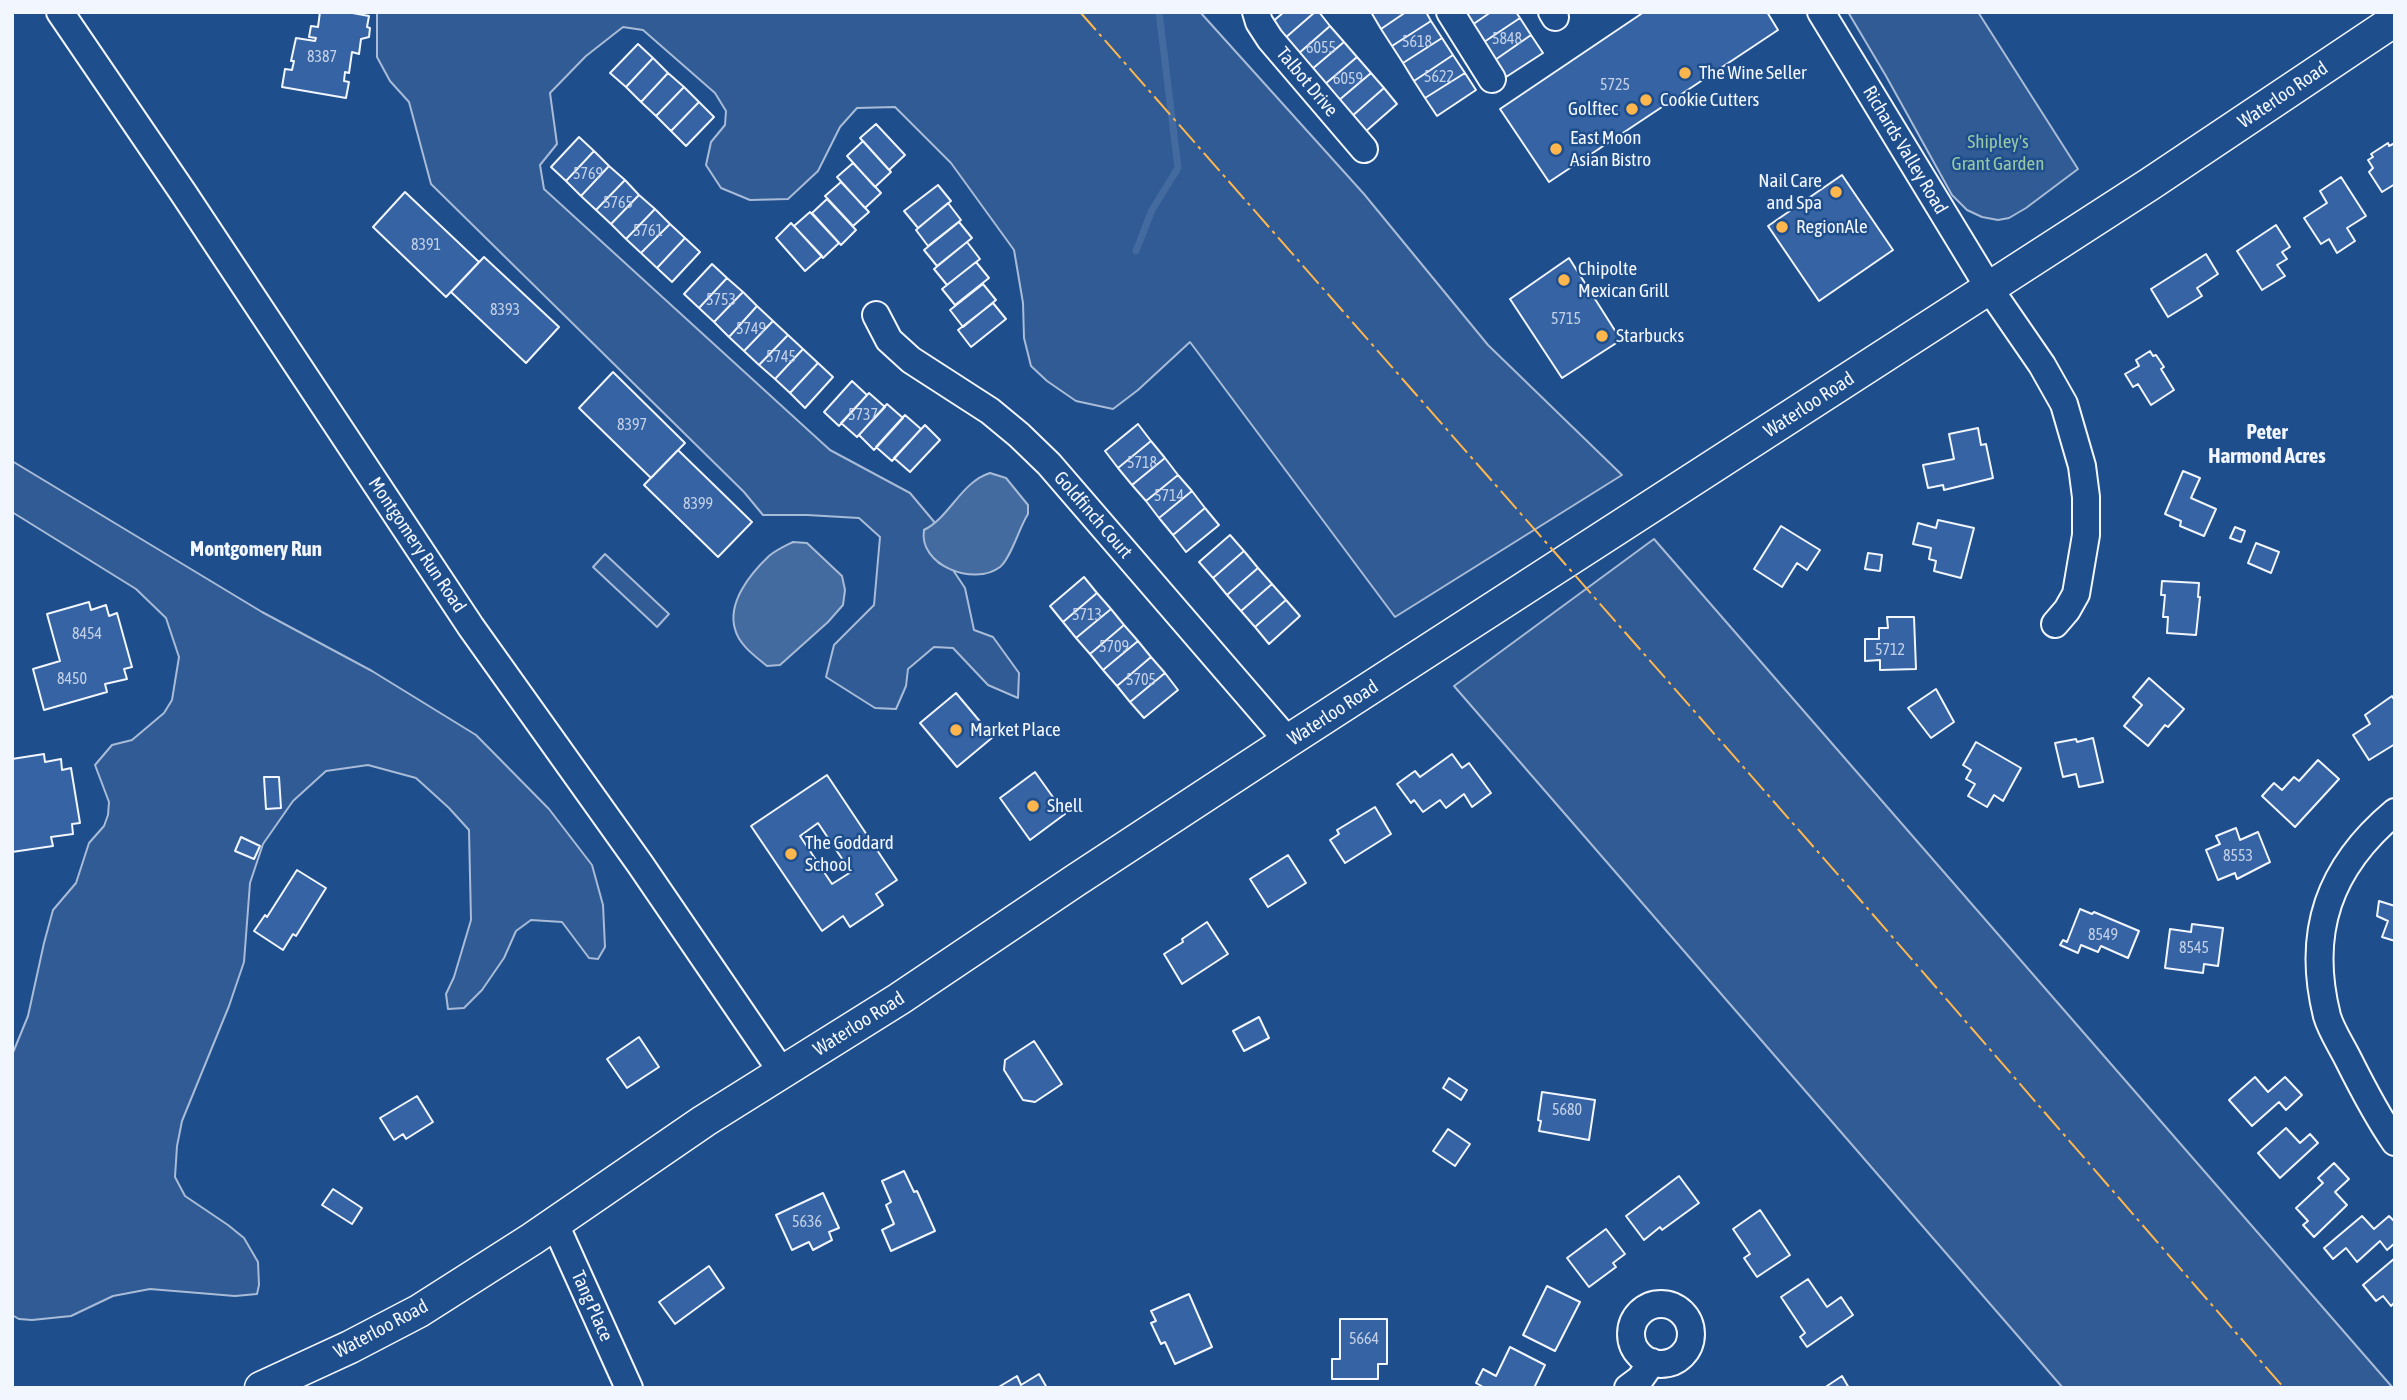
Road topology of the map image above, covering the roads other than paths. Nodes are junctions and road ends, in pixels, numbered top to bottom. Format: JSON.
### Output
{"nodes":[{"id":1,"x":60,"y":12,"type":"edge"},
{"id":2,"x":1256,"y":12,"type":"edge"},
{"id":3,"x":1450,"y":12,"type":"edge"},
{"id":4,"x":1821,"y":12,"type":"edge"},
{"id":5,"x":2395,"y":20,"type":"edge"},
{"id":6,"x":1492,"y":79,"type":"dead end"},
{"id":7,"x":1364,"y":149,"type":"dead end"},
{"id":8,"x":1989,"y":288,"type":"junction"},
{"id":9,"x":876,"y":316,"type":"dead end"},
{"id":10,"x":2055,"y":624,"type":"dead end"},
{"id":11,"x":1288,"y":741,"type":"junction"},
{"id":12,"x":2395,"y":812,"type":"edge"},
{"id":13,"x":782,"y":1073,"type":"junction"},
{"id":14,"x":2395,"y":1142,"type":"edge"},
{"id":15,"x":555,"y":1224,"type":"junction"},
{"id":16,"x":1652,"y":1362,"type":"dead end"},
{"id":17,"x":261,"y":1388,"type":"edge"},
{"id":18,"x":629,"y":1388,"type":"edge"},
{"id":19,"x":1628,"y":1388,"type":"edge"}],
"edges":[{"from":1,"to":13,"type":"street","name":"Montgomery Run Road"},
{"from":2,"to":7,"type":"street","name":"Talbot Drive"},
{"from":3,"to":6,"type":"street"},
{"from":4,"to":8,"type":"street","name":"Richards Valley Road"},
{"from":5,"to":8,"type":"main road","name":"Waterloo Road"},
{"from":8,"to":10,"type":"street","name":"Richards Valley Road"},
{"from":8,"to":11,"type":"main road","name":"Waterloo Road"},
{"from":9,"to":11,"type":"street","name":"Goldfinch Court"},
{"from":11,"to":13,"type":"main road","name":"Waterloo Road"},
{"from":12,"to":14,"type":"street"},
{"from":13,"to":15,"type":"main road","name":"Waterloo Road"},
{"from":15,"to":17,"type":"main road","name":"Waterloo Road"},
{"from":15,"to":18,"type":"street","name":"Tang Place"},
{"from":16,"to":19,"type":"street"}]}
